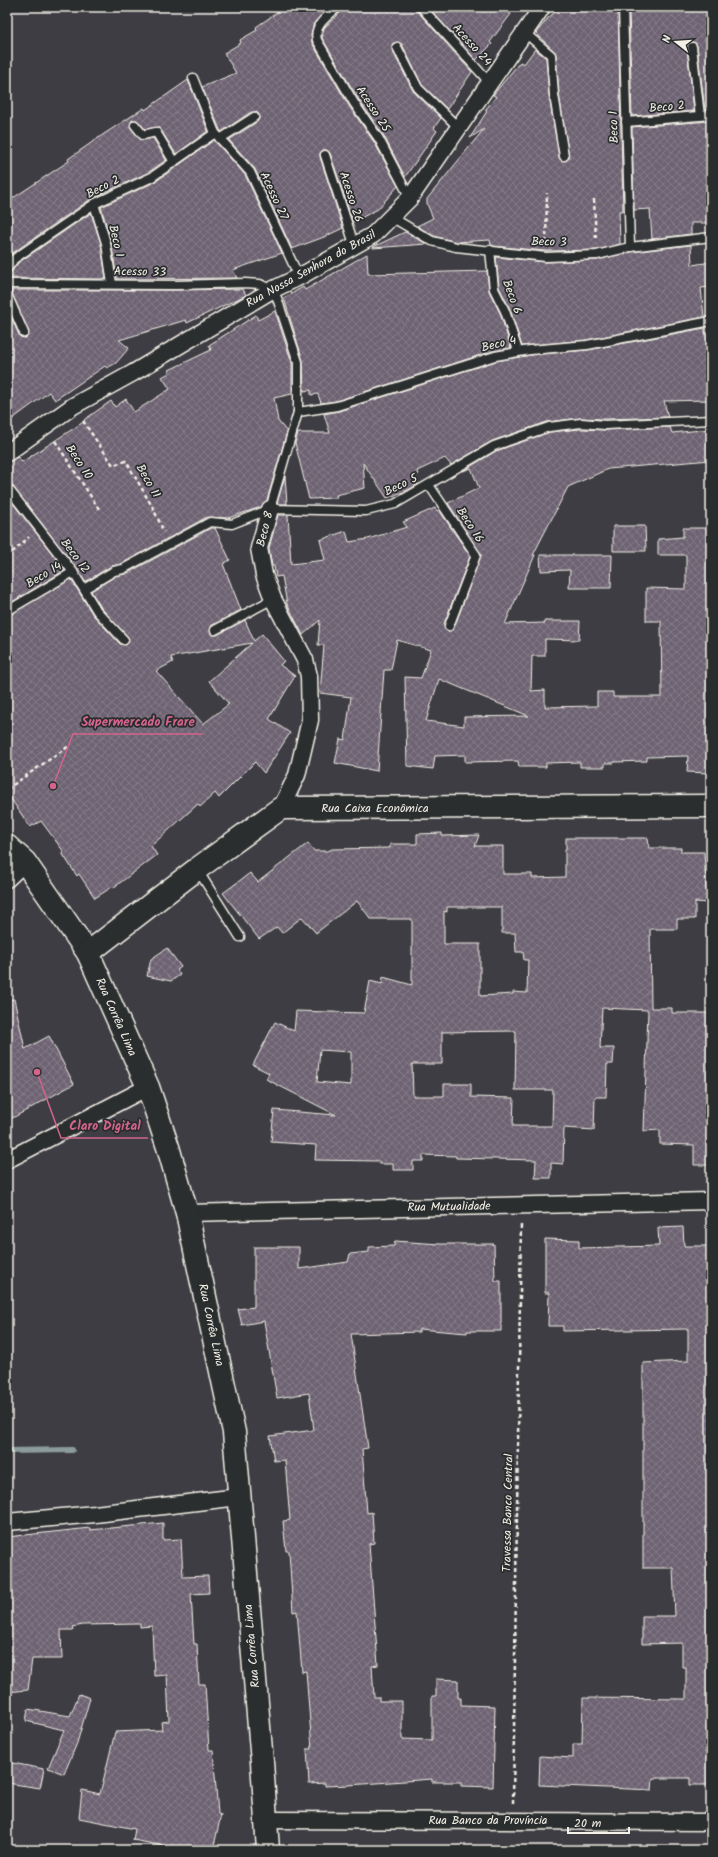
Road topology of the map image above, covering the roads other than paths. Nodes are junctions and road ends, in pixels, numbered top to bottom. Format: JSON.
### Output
{"nodes":[{"id":1,"x":338,"y":7,"type":"edge"},
{"id":2,"x":422,"y":7,"type":"edge"},
{"id":3,"x":542,"y":7,"type":"edge"},
{"id":4,"x":623,"y":7,"type":"edge"},
{"id":5,"x":525,"y":33,"type":"junction"},
{"id":6,"x":397,"y":47,"type":"dead end"},
{"id":7,"x":692,"y":47,"type":"dead end"},
{"id":8,"x":193,"y":78,"type":"dead end"},
{"id":9,"x":489,"y":82,"type":"junction"},
{"id":10,"x":711,"y":115,"type":"edge"},
{"id":11,"x":700,"y":116,"type":"junction"},
{"id":12,"x":254,"y":118,"type":"dead end"},
{"id":13,"x":626,"y":122,"type":"junction"},
{"id":14,"x":135,"y":125,"type":"dead end"},
{"id":15,"x":459,"y":128,"type":"junction"},
{"id":16,"x":217,"y":136,"type":"junction"},
{"id":17,"x":325,"y":155,"type":"dead end"},
{"id":18,"x":564,"y":156,"type":"dead end"},
{"id":19,"x":174,"y":162,"type":"junction"},
{"id":20,"x":410,"y":198,"type":"junction"},
{"id":21,"x":94,"y":204,"type":"junction"},
{"id":22,"x":393,"y":218,"type":"junction"},
{"id":23,"x":711,"y":237,"type":"edge"},
{"id":24,"x":355,"y":247,"type":"junction"},
{"id":25,"x":630,"y":247,"type":"junction"},
{"id":26,"x":490,"y":250,"type":"junction"},
{"id":27,"x":7,"y":269,"type":"edge"},
{"id":28,"x":299,"y":277,"type":"junction"},
{"id":29,"x":7,"y":284,"type":"edge"},
{"id":30,"x":112,"y":284,"type":"junction"},
{"id":31,"x":272,"y":290,"type":"junction"},
{"id":32,"x":7,"y":294,"type":"edge"},
{"id":33,"x":711,"y":321,"type":"edge"},
{"id":34,"x":24,"y":333,"type":"dead end"},
{"id":35,"x":518,"y":351,"type":"junction"},
{"id":36,"x":298,"y":412,"type":"junction"},
{"id":37,"x":711,"y":420,"type":"edge"},
{"id":38,"x":7,"y":453,"type":"edge"},
{"id":39,"x":429,"y":485,"type":"junction"},
{"id":40,"x":7,"y":487,"type":"edge"},
{"id":41,"x":270,"y":509,"type":"junction"},
{"id":42,"x":73,"y":572,"type":"junction"},
{"id":43,"x":84,"y":589,"type":"junction"},
{"id":44,"x":273,"y":600,"type":"junction"},
{"id":45,"x":7,"y":611,"type":"edge"},
{"id":46,"x":450,"y":626,"type":"dead end"},
{"id":47,"x":215,"y":630,"type":"dead end"},
{"id":48,"x":124,"y":640,"type":"dead end"},
{"id":49,"x":711,"y":806,"type":"edge"},
{"id":50,"x":281,"y":808,"type":"junction"},
{"id":51,"x":7,"y":846,"type":"edge"},
{"id":52,"x":25,"y":862,"type":"junction"},
{"id":53,"x":197,"y":869,"type":"junction"},
{"id":54,"x":7,"y":879,"type":"edge"},
{"id":55,"x":240,"y":937,"type":"dead end"},
{"id":56,"x":88,"y":954,"type":"junction"},
{"id":57,"x":148,"y":1087,"type":"junction"},
{"id":58,"x":7,"y":1160,"type":"edge"},
{"id":59,"x":711,"y":1202,"type":"edge"},
{"id":60,"x":187,"y":1213,"type":"junction"},
{"id":61,"x":239,"y":1497,"type":"junction"},
{"id":62,"x":7,"y":1522,"type":"edge"},
{"id":63,"x":265,"y":1820,"type":"junction"},
{"id":64,"x":711,"y":1822,"type":"edge"},
{"id":65,"x":268,"y":1850,"type":"edge"}],
"edges":[{"from":1,"to":20,"type":"lane","name":"Acesso 25"},
{"from":2,"to":9,"type":"lane","name":"Acesso 24"},
{"from":3,"to":5,"type":"street","name":"Rua Nossa Senhora do Brasil"},
{"from":4,"to":13,"type":"lane","name":"Beco 1"},
{"from":5,"to":9,"type":"street","name":"Rua Nossa Senhora do Brasil"},
{"from":5,"to":18,"type":"lane"},
{"from":6,"to":15,"type":"lane"},
{"from":7,"to":11,"type":"lane"},
{"from":8,"to":16,"type":"lane"},
{"from":9,"to":15,"type":"street","name":"Rua Nossa Senhora do Brasil"},
{"from":10,"to":11,"type":"lane","name":"Beco 2"},
{"from":11,"to":13,"type":"lane","name":"Beco 2"},
{"from":12,"to":16,"type":"lane","name":"Beco 2"},
{"from":13,"to":25,"type":"lane","name":"Beco 1"},
{"from":14,"to":19,"type":"lane"},
{"from":15,"to":20,"type":"street","name":"Rua Nossa Senhora do Brasil"},
{"from":16,"to":19,"type":"lane","name":"Beco 2"},
{"from":16,"to":28,"type":"lane","name":"Acesso 27"},
{"from":17,"to":24,"type":"lane","name":"Acesso 26"},
{"from":19,"to":21,"type":"lane","name":"Beco 2"},
{"from":20,"to":22,"type":"street","name":"Rua Nossa Senhora do Brasil"},
{"from":21,"to":27,"type":"lane","name":"Beco 2"},
{"from":21,"to":30,"type":"lane","name":"Beco 1"},
{"from":22,"to":24,"type":"street","name":"Rua Nossa Senhora do Brasil"},
{"from":22,"to":26,"type":"lane","name":"Beco 3"},
{"from":23,"to":25,"type":"lane","name":"Beco 3"},
{"from":24,"to":28,"type":"street","name":"Rua Nossa Senhora do Brasil"},
{"from":25,"to":26,"type":"lane","name":"Beco 3"},
{"from":26,"to":35,"type":"lane","name":"Beco 6"},
{"from":28,"to":31,"type":"street","name":"Rua Nossa Senhora do Brasil"},
{"from":29,"to":30,"type":"lane","name":"Acesso 33"},
{"from":30,"to":31,"type":"lane","name":"Acesso 33"},
{"from":31,"to":36,"type":"lane","name":"Beco 8"},
{"from":31,"to":38,"type":"street","name":"Rua Nossa Senhora do Brasil"},
{"from":32,"to":34,"type":"lane"},
{"from":33,"to":35,"type":"lane","name":"Beco 4"},
{"from":35,"to":36,"type":"lane","name":"Beco 4"},
{"from":36,"to":41,"type":"lane","name":"Beco 8"},
{"from":37,"to":39,"type":"lane","name":"Beco 5"},
{"from":39,"to":41,"type":"lane","name":"Beco 5"},
{"from":39,"to":46,"type":"lane","name":"Beco 16"},
{"from":40,"to":42,"type":"lane","name":"Beco 12"},
{"from":41,"to":43,"type":"lane","name":"Beco 5"},
{"from":41,"to":44,"type":"street","name":"Beco 8"},
{"from":42,"to":43,"type":"lane","name":"Beco 12"},
{"from":42,"to":45,"type":"lane","name":"Beco 14"},
{"from":43,"to":48,"type":"lane","name":"Beco 12"},
{"from":44,"to":47,"type":"lane"},
{"from":44,"to":50,"type":"street","name":"Beco 8"},
{"from":49,"to":50,"type":"street","name":"Rua Caixa Econômica"},
{"from":50,"to":53,"type":"street"},
{"from":51,"to":52,"type":"street","name":"Rua Corrêa Lima"},
{"from":52,"to":54,"type":"street"},
{"from":52,"to":56,"type":"street","name":"Rua Corrêa Lima"},
{"from":53,"to":55,"type":"lane"},
{"from":53,"to":56,"type":"street"},
{"from":56,"to":57,"type":"street","name":"Rua Corrêa Lima"},
{"from":57,"to":58,"type":"street"},
{"from":57,"to":60,"type":"street","name":"Rua Corrêa Lima"},
{"from":59,"to":60,"type":"street","name":"Rua Mutualidade"},
{"from":60,"to":61,"type":"street","name":"Rua Corrêa Lima"},
{"from":61,"to":62,"type":"street"},
{"from":61,"to":63,"type":"street","name":"Rua Corrêa Lima"},
{"from":63,"to":64,"type":"street","name":"Rua Banco da Província"},
{"from":63,"to":65,"type":"street","name":"Rua Corrêa Lima"}]}
